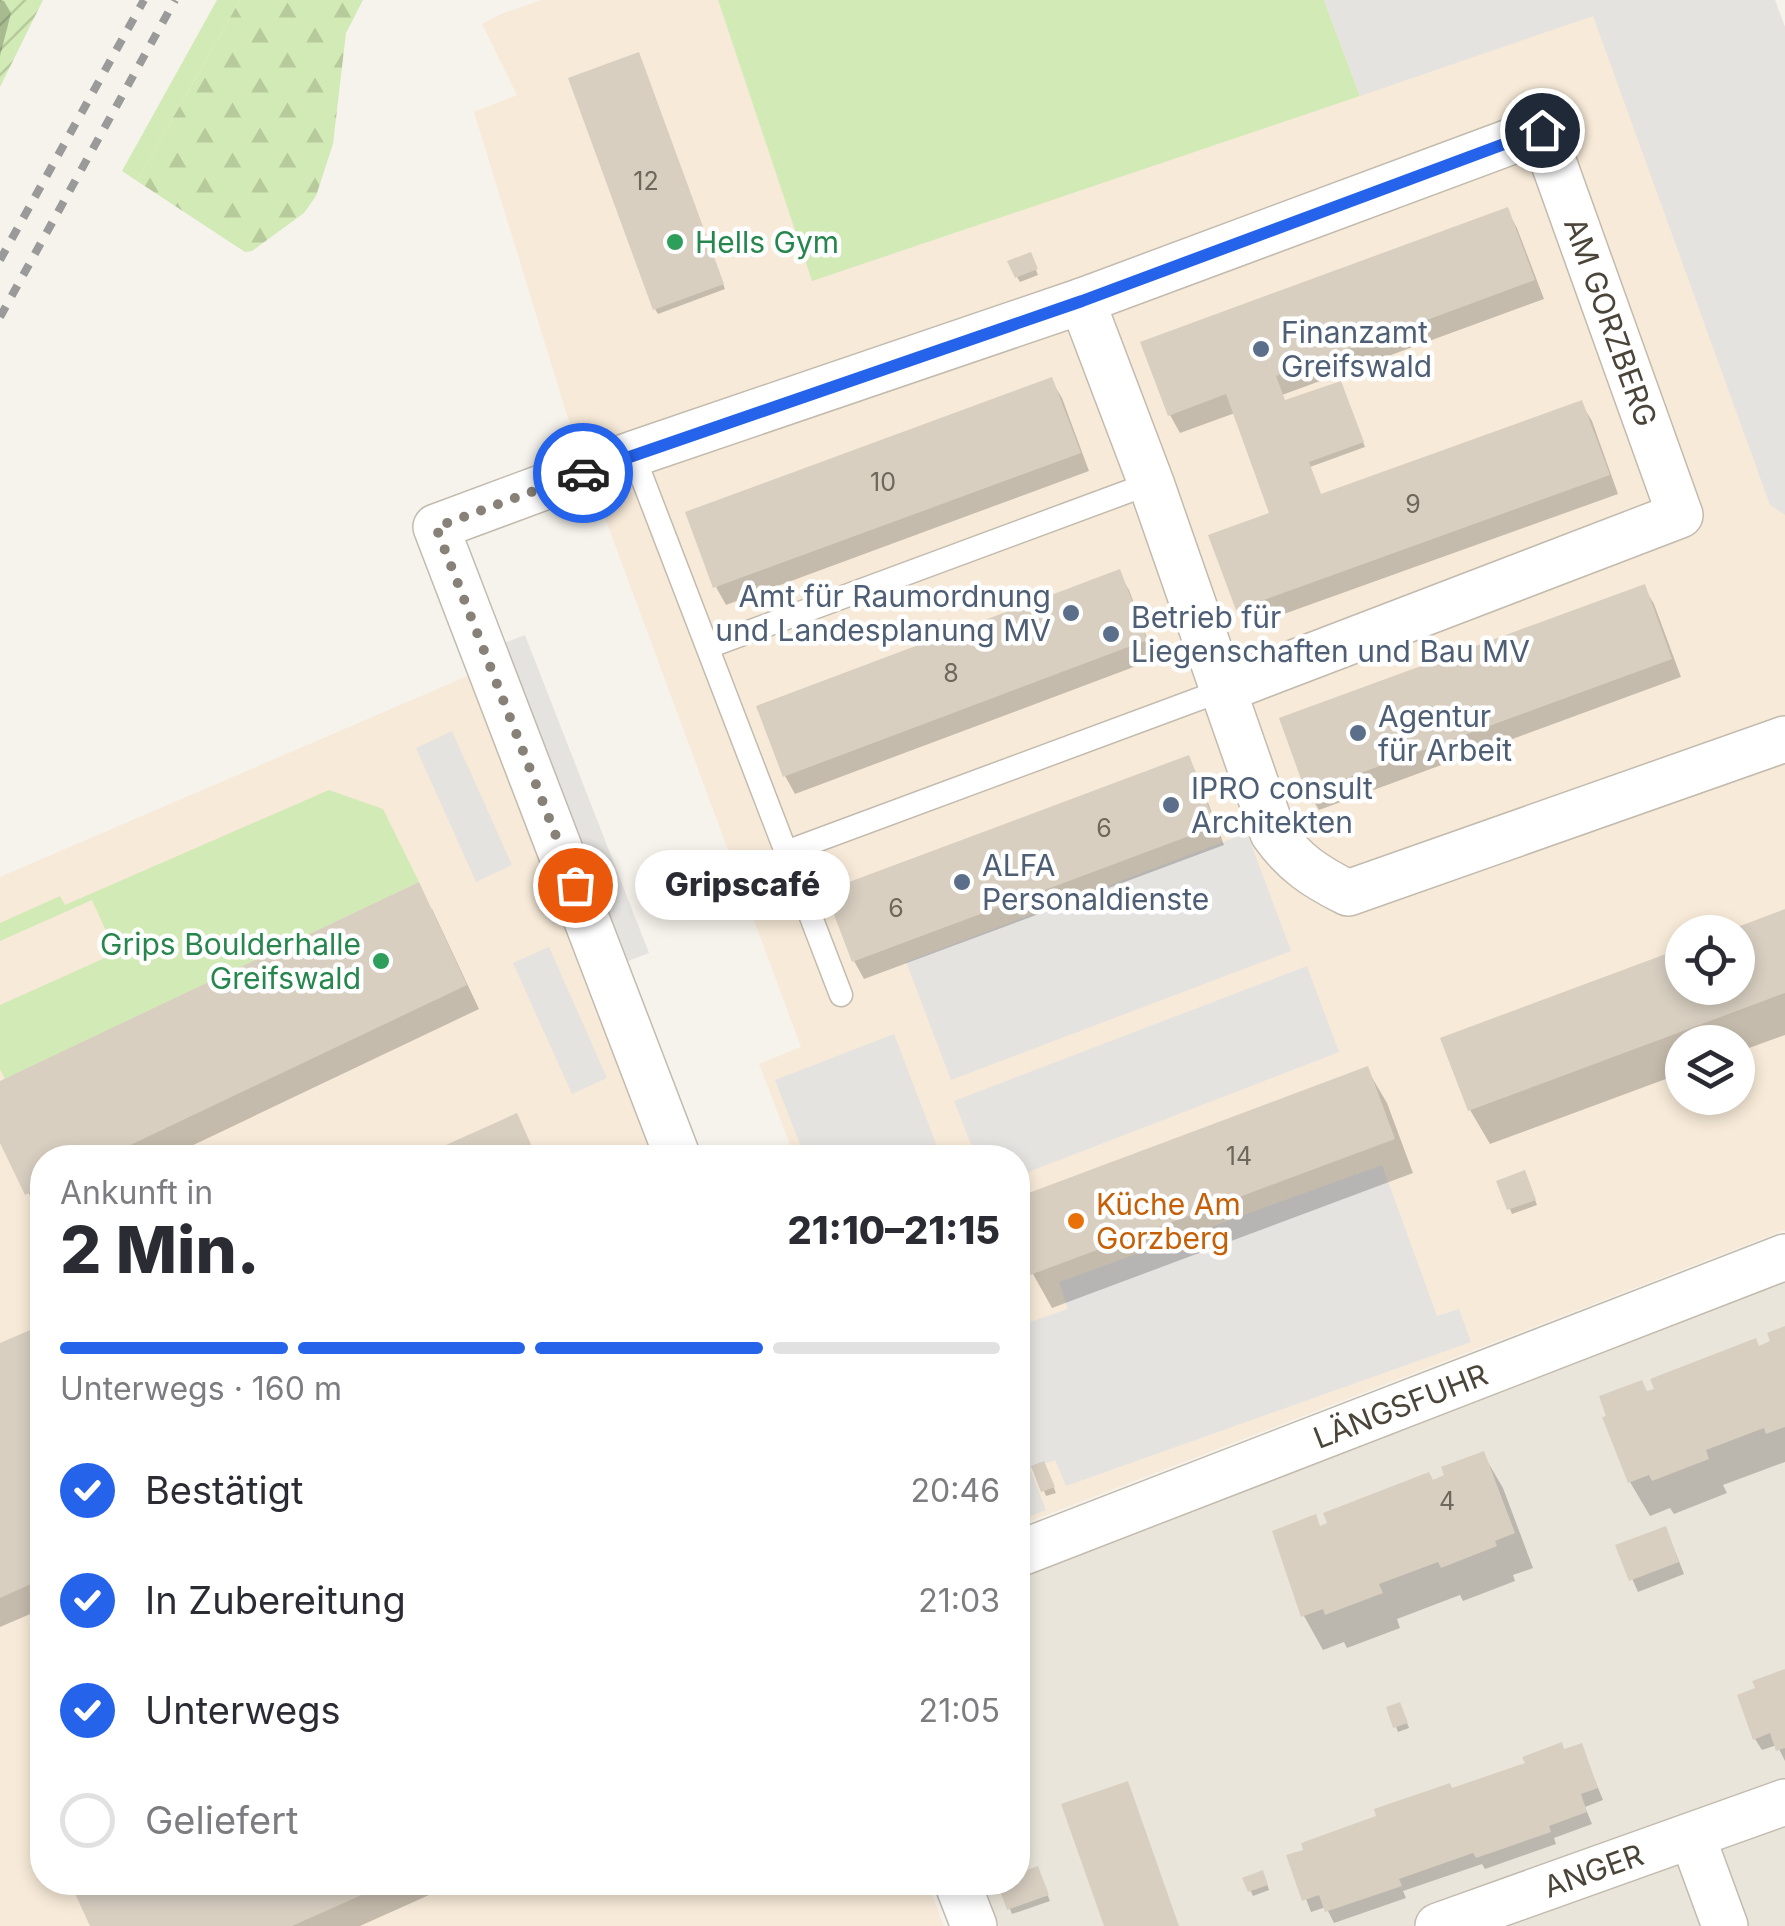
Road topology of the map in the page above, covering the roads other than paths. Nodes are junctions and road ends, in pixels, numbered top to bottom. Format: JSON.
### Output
{"nodes":[{"id":1,"x":1082,"y":301,"type":"junction"},
{"id":2,"x":633,"y":454,"type":"junction"},
{"id":3,"x":1151,"y":483,"type":"junction"},
{"id":4,"x":708,"y":647,"type":"junction"},
{"id":5,"x":1223,"y":690,"type":"junction"},
{"id":6,"x":1785,"y":739,"type":"edge"},
{"id":7,"x":786,"y":852,"type":"junction"},
{"id":8,"x":842,"y":996,"type":"dead end"},
{"id":9,"x":673,"y":1145,"type":"edge"},
{"id":10,"x":1785,"y":1257,"type":"edge"},
{"id":11,"x":1030,"y":1549,"type":"edge"},
{"id":12,"x":1785,"y":1802,"type":"edge"},
{"id":13,"x":1692,"y":1836,"type":"junction"},
{"id":14,"x":962,"y":1895,"type":"edge"},
{"id":15,"x":974,"y":1926,"type":"edge"},
{"id":16,"x":1438,"y":1926,"type":"edge"},
{"id":17,"x":1725,"y":1926,"type":"edge"}],
"edges":[{"from":1,"to":2,"type":"street","name":"AM GORZBERG"},
{"from":1,"to":3,"type":"street"},
{"from":1,"to":5,"type":"street","name":"AM GORZBERG"},
{"from":2,"to":4,"type":"lane"},
{"from":2,"to":9,"type":"street","name":"AM GORZBERG"},
{"from":3,"to":4,"type":"lane"},
{"from":3,"to":5,"type":"street"},
{"from":4,"to":7,"type":"lane"},
{"from":5,"to":6,"type":"street"},
{"from":5,"to":7,"type":"lane"},
{"from":7,"to":8,"type":"lane"},
{"from":10,"to":11,"type":"street","name":"LÄNGSFUHR"},
{"from":12,"to":13,"type":"street","name":"ANGER"},
{"from":13,"to":16,"type":"street","name":"ANGER"},
{"from":13,"to":17,"type":"street"},
{"from":14,"to":15,"type":"street"}]}
